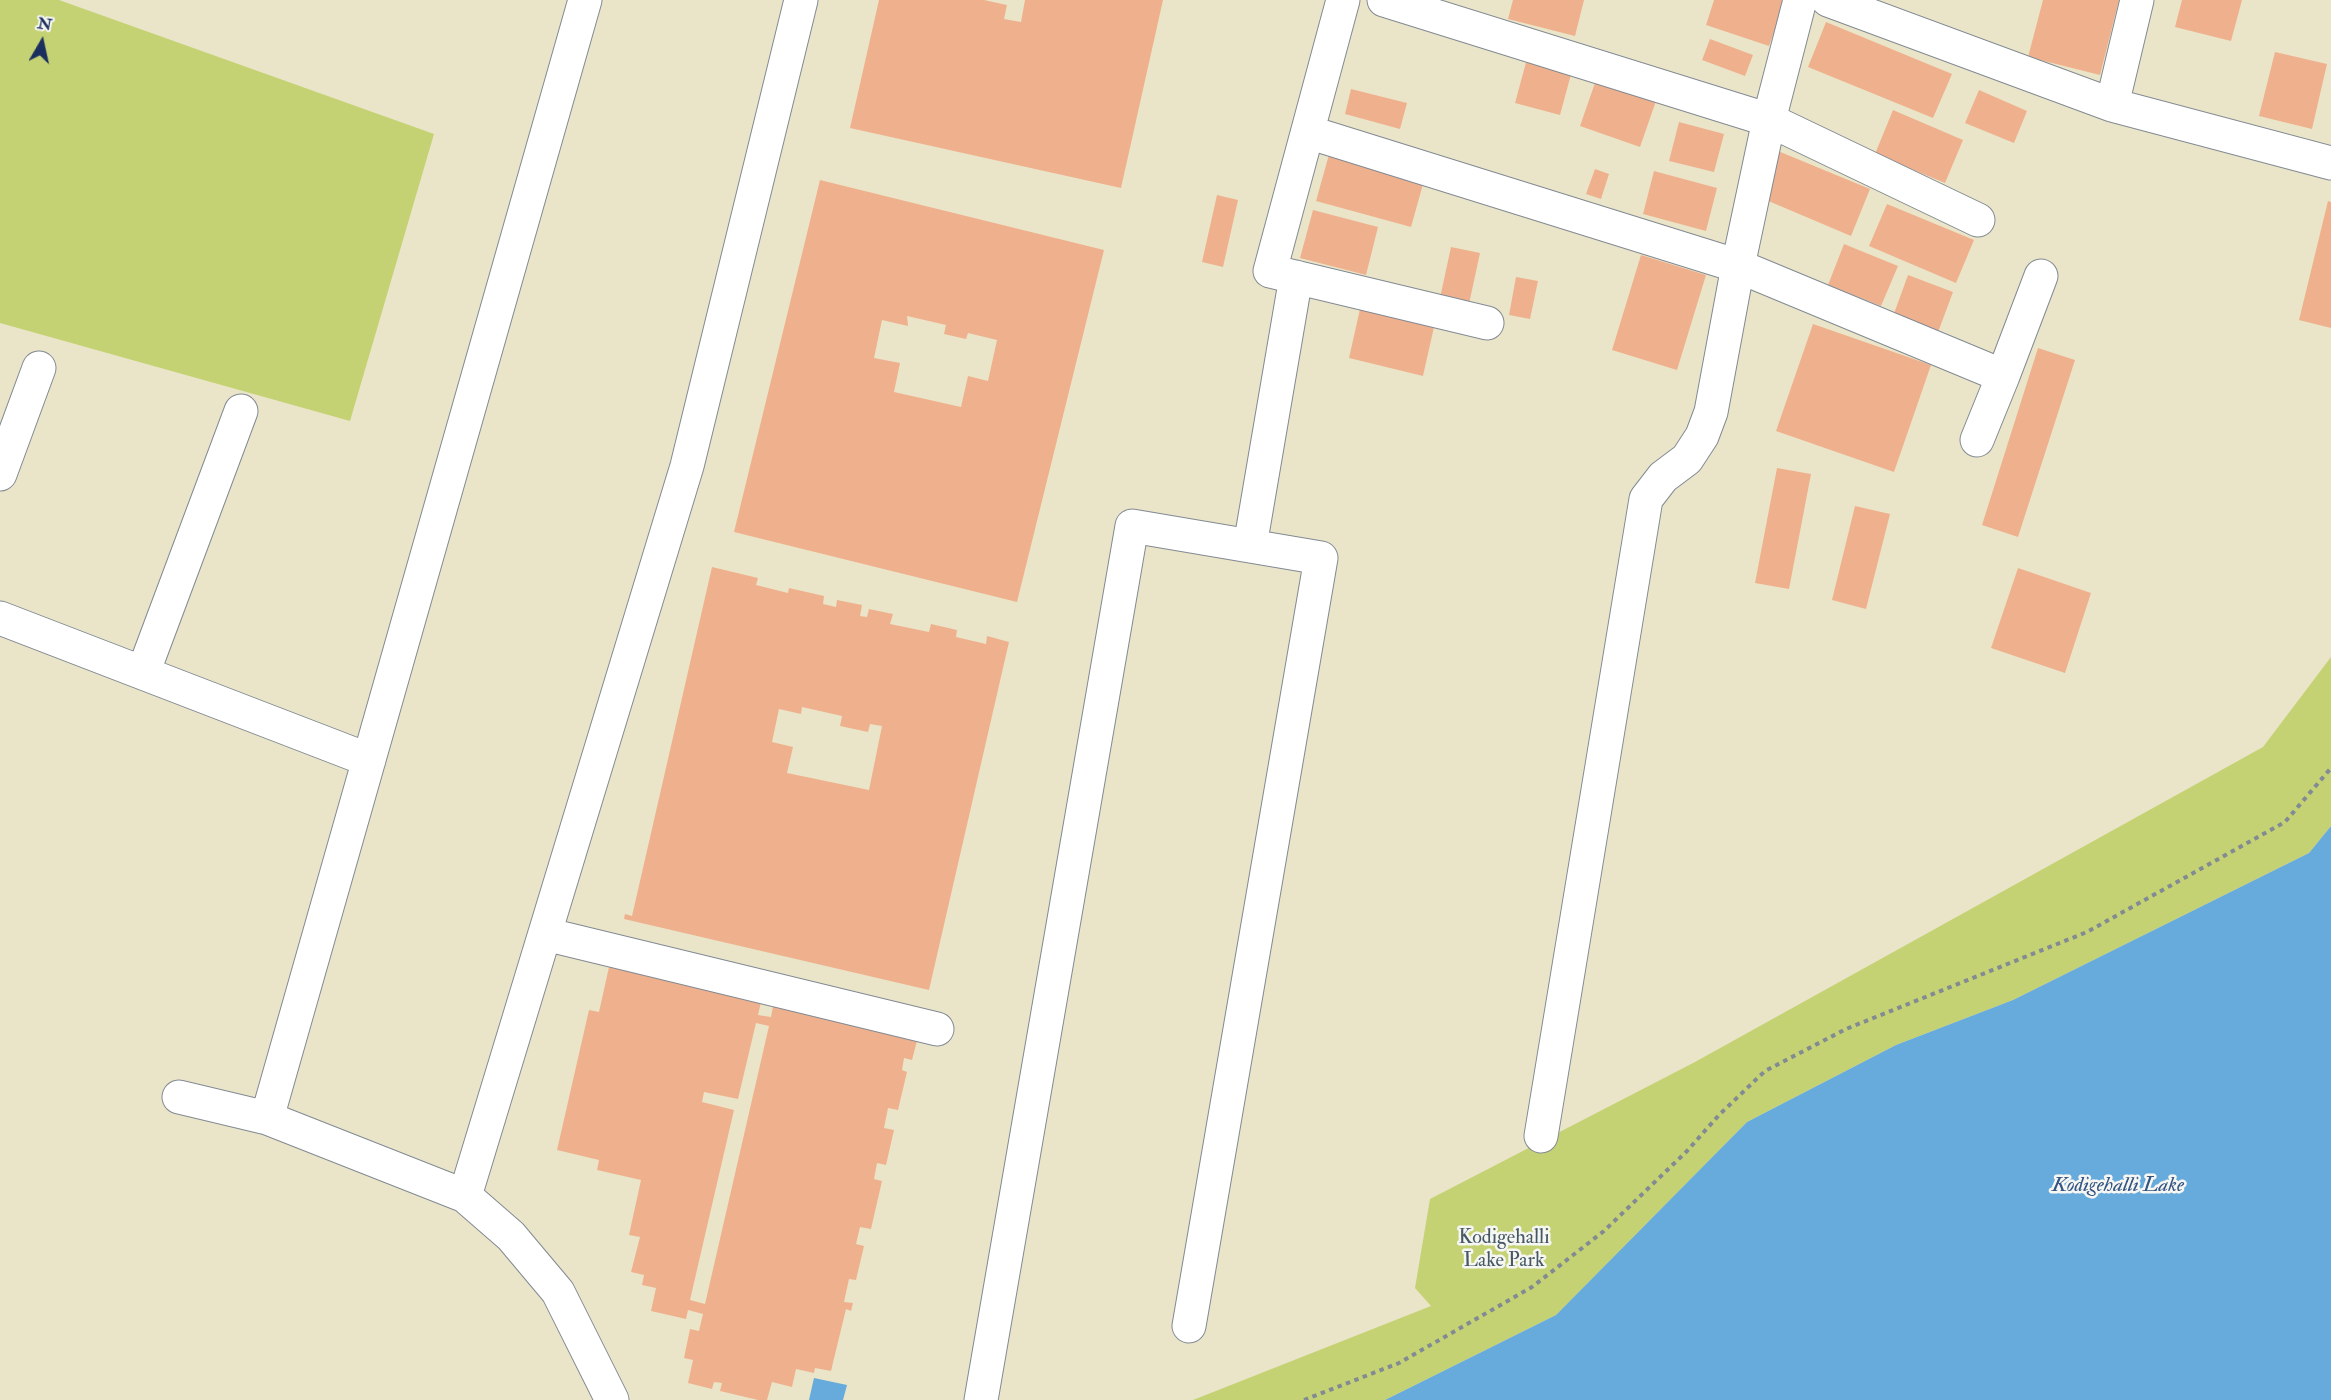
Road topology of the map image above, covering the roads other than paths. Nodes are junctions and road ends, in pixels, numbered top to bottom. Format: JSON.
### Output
{"nodes":[{"id":1,"x":585,"y":0,"type":"edge"},
{"id":2,"x":801,"y":0,"type":"edge"},
{"id":3,"x":1343,"y":0,"type":"edge"},
{"id":4,"x":1384,"y":0,"type":"edge"},
{"id":5,"x":1800,"y":0,"type":"edge"},
{"id":6,"x":1828,"y":0,"type":"edge"},
{"id":7,"x":2137,"y":0,"type":"edge"},
{"id":8,"x":2112,"y":105,"type":"junction"},
{"id":9,"x":1769,"y":120,"type":"junction"},
{"id":10,"x":1308,"y":132,"type":"junction"},
{"id":11,"x":2331,"y":163,"type":"edge"},
{"id":12,"x":1978,"y":220,"type":"dead end"},
{"id":13,"x":1738,"y":266,"type":"junction"},
{"id":14,"x":2041,"y":276,"type":"dead end"},
{"id":15,"x":1296,"y":278,"type":"junction"},
{"id":16,"x":1487,"y":323,"type":"dead end"},
{"id":17,"x":39,"y":368,"type":"dead end"},
{"id":18,"x":2003,"y":376,"type":"junction"},
{"id":19,"x":241,"y":411,"type":"dead end"},
{"id":20,"x":1977,"y":440,"type":"dead end"},
{"id":21,"x":0,"y":474,"type":"edge"},
{"id":22,"x":1250,"y":546,"type":"junction"},
{"id":23,"x":0,"y":618,"type":"edge"},
{"id":24,"x":143,"y":673,"type":"junction"},
{"id":25,"x":369,"y":760,"type":"junction"},
{"id":26,"x":545,"y":934,"type":"junction"},
{"id":27,"x":937,"y":1029,"type":"dead end"},
{"id":28,"x":179,"y":1097,"type":"dead end"},
{"id":29,"x":267,"y":1118,"type":"junction"},
{"id":30,"x":1541,"y":1136,"type":"dead end"},
{"id":31,"x":465,"y":1196,"type":"junction"},
{"id":32,"x":1189,"y":1326,"type":"dead end"},
{"id":33,"x":612,"y":1400,"type":"edge"},
{"id":34,"x":981,"y":1400,"type":"edge"}],
"edges":[{"from":1,"to":25,"type":"street"},
{"from":2,"to":26,"type":"street"},
{"from":3,"to":10,"type":"street"},
{"from":4,"to":9,"type":"street"},
{"from":5,"to":9,"type":"street"},
{"from":6,"to":8,"type":"street"},
{"from":7,"to":8,"type":"street"},
{"from":8,"to":11,"type":"street"},
{"from":9,"to":12,"type":"street"},
{"from":9,"to":13,"type":"street"},
{"from":10,"to":13,"type":"street"},
{"from":10,"to":15,"type":"street"},
{"from":13,"to":18,"type":"street"},
{"from":13,"to":30,"type":"street"},
{"from":14,"to":18,"type":"street"},
{"from":15,"to":16,"type":"street"},
{"from":15,"to":22,"type":"street"},
{"from":17,"to":21,"type":"street"},
{"from":18,"to":20,"type":"street"},
{"from":19,"to":24,"type":"street"},
{"from":22,"to":32,"type":"street"},
{"from":22,"to":34,"type":"street"},
{"from":23,"to":24,"type":"street"},
{"from":24,"to":25,"type":"street"},
{"from":25,"to":29,"type":"street"},
{"from":26,"to":27,"type":"street"},
{"from":26,"to":31,"type":"street"},
{"from":28,"to":29,"type":"street"},
{"from":29,"to":31,"type":"street"},
{"from":31,"to":33,"type":"street"}]}
